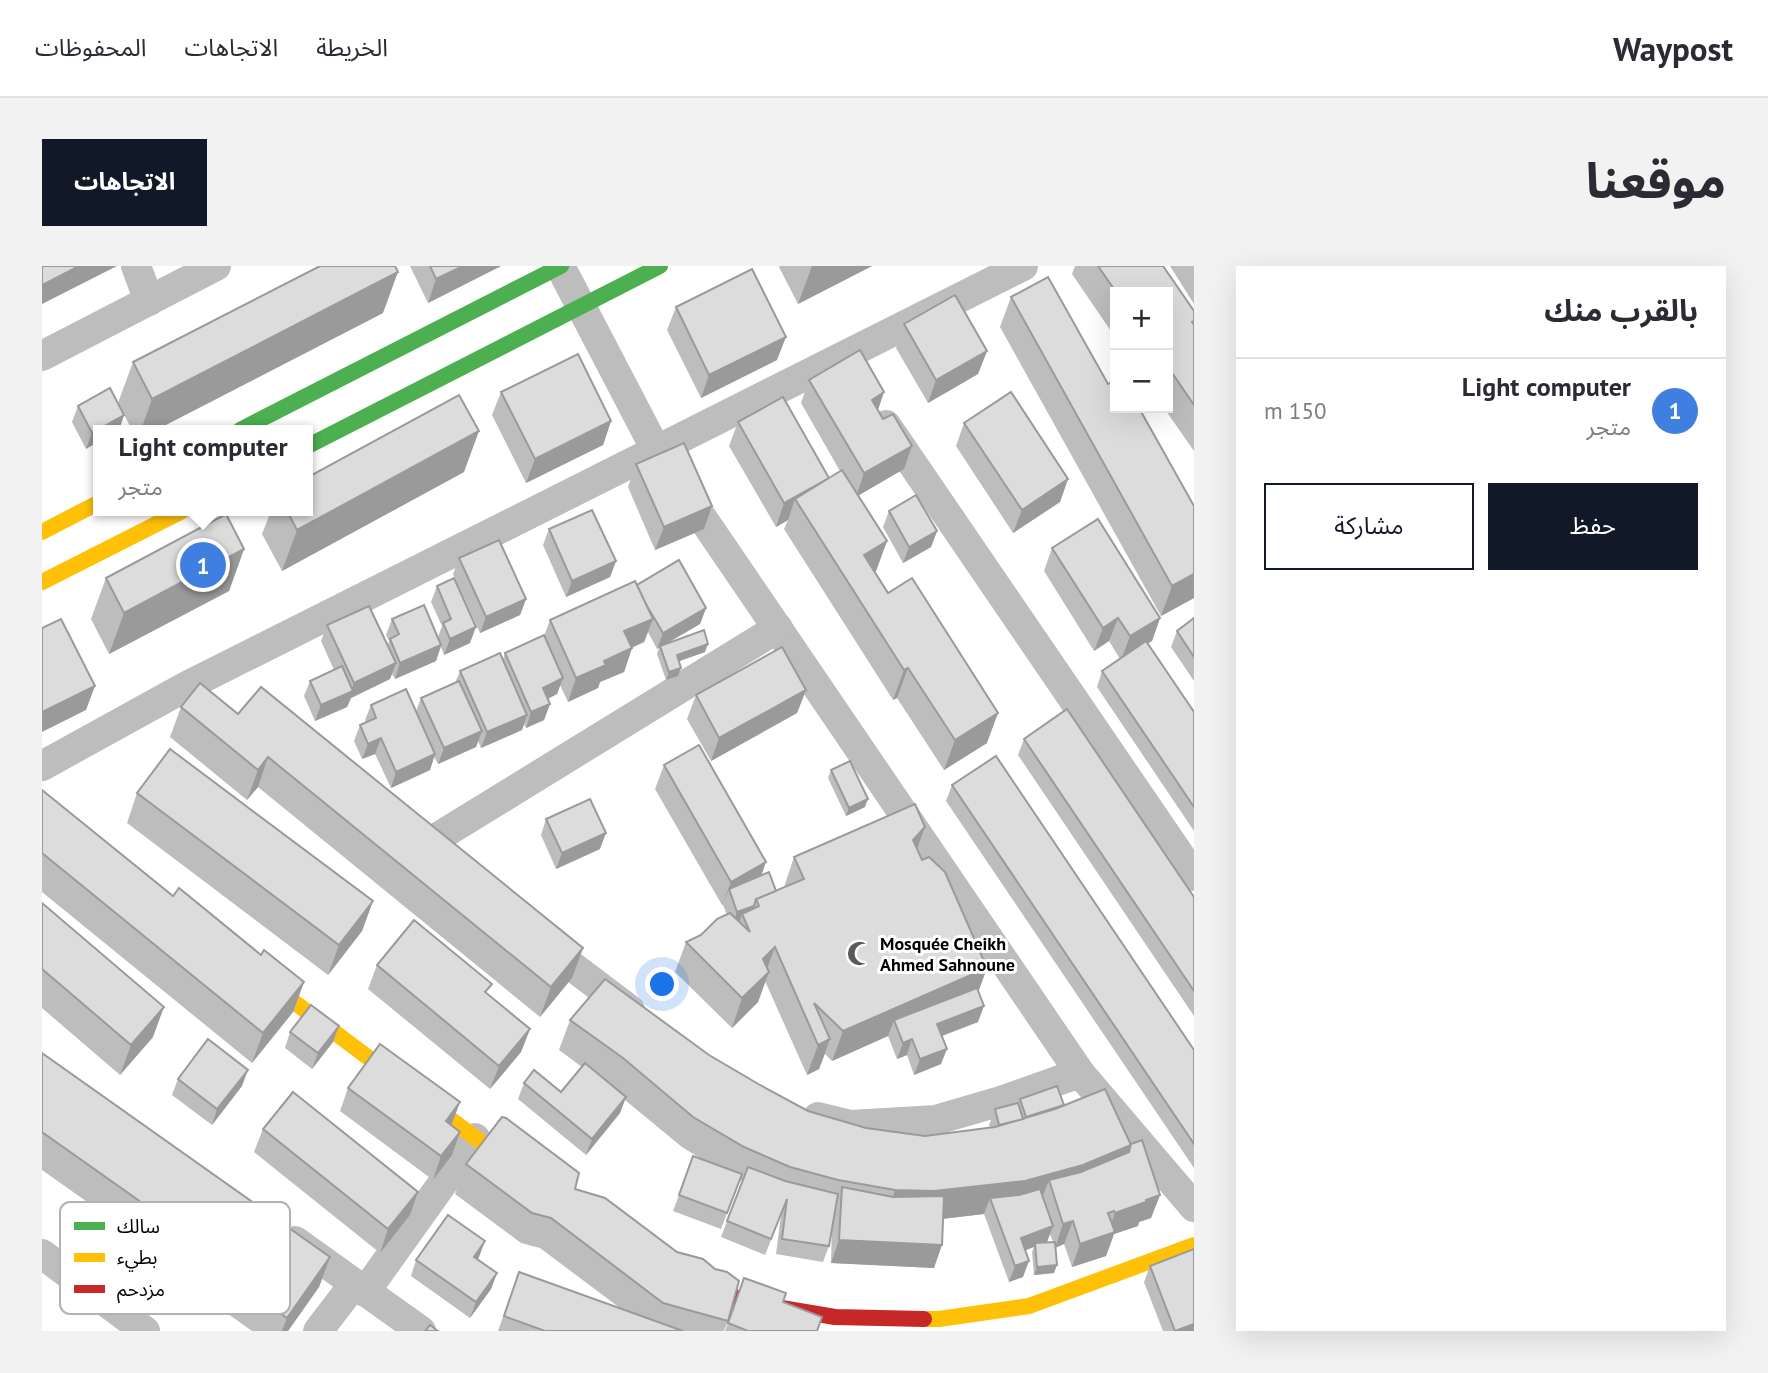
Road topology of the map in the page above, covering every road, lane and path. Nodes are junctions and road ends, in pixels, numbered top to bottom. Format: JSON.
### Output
{"nodes":[{"id":1,"x":136,"y":266,"type":"edge"},
{"id":2,"x":216,"y":266,"type":"edge"},
{"id":3,"x":561,"y":266,"type":"edge"},
{"id":4,"x":660,"y":266,"type":"edge"},
{"id":5,"x":1021,"y":277,"type":"edge"},
{"id":6,"x":149,"y":300,"type":"junction"},
{"id":7,"x":581,"y":306,"type":"junction"},
{"id":8,"x":42,"y":356,"type":"edge"},
{"id":9,"x":856,"y":381,"type":"junction"},
{"id":10,"x":250,"y":425,"type":"edge"},
{"id":11,"x":313,"y":443,"type":"edge"},
{"id":12,"x":656,"y":450,"type":"junction"},
{"id":13,"x":93,"y":506,"type":"edge"},
{"id":14,"x":172,"y":516,"type":"edge"},
{"id":15,"x":42,"y":532,"type":"edge"},
{"id":16,"x":42,"y":582,"type":"edge"},
{"id":17,"x":778,"y":628,"type":"junction"},
{"id":18,"x":42,"y":766,"type":"edge"},
{"id":19,"x":417,"y":851,"type":"edge"},
{"id":20,"x":1194,"y":876,"type":"edge"},
{"id":21,"x":523,"y":930,"type":"edge"},
{"id":22,"x":242,"y":963,"type":"edge"},
{"id":23,"x":651,"y":1025,"type":"edge"},
{"id":24,"x":1080,"y":1073,"type":"junction"},
{"id":25,"x":788,"y":1109,"type":"edge"},
{"id":26,"x":475,"y":1138,"type":"junction"},
{"id":27,"x":537,"y":1184,"type":"edge"},
{"id":28,"x":1194,"y":1207,"type":"edge"},
{"id":29,"x":290,"y":1238,"type":"edge"},
{"id":30,"x":1194,"y":1245,"type":"edge"},
{"id":31,"x":42,"y":1254,"type":"edge"},
{"id":32,"x":60,"y":1267,"type":"edge"},
{"id":33,"x":669,"y":1268,"type":"edge"},
{"id":34,"x":360,"y":1288,"type":"junction"},
{"id":35,"x":122,"y":1314,"type":"edge"},
{"id":36,"x":145,"y":1331,"type":"edge"},
{"id":37,"x":318,"y":1331,"type":"edge"},
{"id":38,"x":421,"y":1331,"type":"edge"}],
"edges":[{"from":1,"to":6,"type":"street"},
{"from":2,"to":6,"type":"street"},
{"from":3,"to":7,"type":"street"},
{"from":3,"to":10,"type":"street"},
{"from":4,"to":7,"type":"street"},
{"from":5,"to":9,"type":"street"},
{"from":6,"to":8,"type":"street"},
{"from":7,"to":11,"type":"street"},
{"from":7,"to":12,"type":"street"},
{"from":9,"to":12,"type":"street"},
{"from":9,"to":20,"type":"street"},
{"from":12,"to":17,"type":"street"},
{"from":12,"to":18,"type":"street"},
{"from":13,"to":15,"type":"street"},
{"from":14,"to":16,"type":"street"},
{"from":17,"to":19,"type":"street"},
{"from":17,"to":24,"type":"street"},
{"from":21,"to":23,"type":"street"},
{"from":22,"to":26,"type":"street"},
{"from":24,"to":25,"type":"street"},
{"from":24,"to":28,"type":"street"},
{"from":26,"to":27,"type":"street"},
{"from":26,"to":34,"type":"street"},
{"from":29,"to":34,"type":"street"},
{"from":30,"to":33,"type":"street"},
{"from":31,"to":32,"type":"street"},
{"from":34,"to":37,"type":"street"},
{"from":34,"to":38,"type":"street"},
{"from":35,"to":36,"type":"street"}]}
